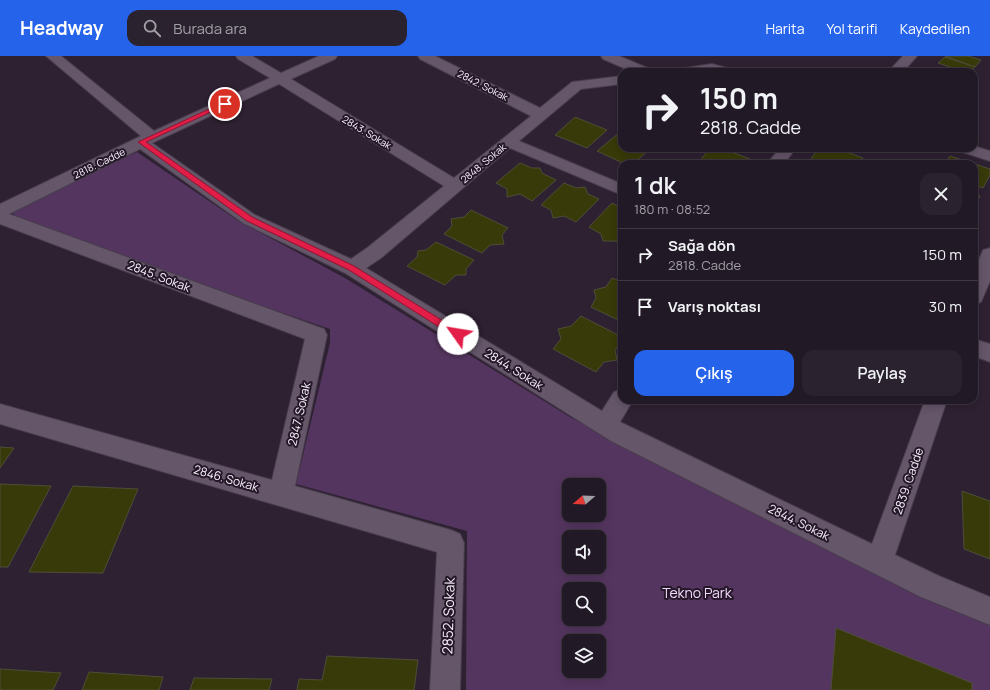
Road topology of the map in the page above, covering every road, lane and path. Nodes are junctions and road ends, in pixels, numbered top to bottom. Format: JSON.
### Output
{"nodes":[{"id":1,"x":53,"y":56,"type":"edge"},
{"id":2,"x":243,"y":56,"type":"edge"},
{"id":3,"x":330,"y":56,"type":"edge"},
{"id":4,"x":425,"y":56,"type":"edge"},
{"id":5,"x":608,"y":56,"type":"edge"},
{"id":6,"x":726,"y":56,"type":"edge"},
{"id":7,"x":910,"y":56,"type":"edge"},
{"id":8,"x":636,"y":68,"type":"edge"},
{"id":9,"x":712,"y":68,"type":"edge"},
{"id":10,"x":899,"y":68,"type":"edge"},
{"id":11,"x":279,"y":79,"type":"junction"},
{"id":12,"x":618,"y":80,"type":"edge"},
{"id":13,"x":541,"y":115,"type":"junction"},
{"id":14,"x":147,"y":139,"type":"junction"},
{"id":15,"x":509,"y":142,"type":"junction"},
{"id":16,"x":785,"y":152,"type":"edge"},
{"id":17,"x":978,"y":152,"type":"edge"},
{"id":18,"x":990,"y":156,"type":"edge"},
{"id":19,"x":778,"y":160,"type":"edge"},
{"id":20,"x":456,"y":186,"type":"junction"},
{"id":21,"x":618,"y":188,"type":"edge"},
{"id":22,"x":0,"y":211,"type":"edge"},
{"id":23,"x":0,"y":216,"type":"edge"},
{"id":24,"x":990,"y":254,"type":"edge"},
{"id":25,"x":352,"y":268,"type":"junction"},
{"id":26,"x":978,"y":286,"type":"edge"},
{"id":27,"x":317,"y":335,"type":"joint"},
{"id":28,"x":978,"y":348,"type":"edge"},
{"id":29,"x":990,"y":353,"type":"edge"},
{"id":30,"x":619,"y":404,"type":"edge"},
{"id":31,"x":935,"y":404,"type":"edge"},
{"id":32,"x":0,"y":414,"type":"edge"},
{"id":33,"x":605,"y":426,"type":"junction"},
{"id":34,"x":281,"y":494,"type":"junction"},
{"id":35,"x":451,"y":543,"type":"joint"},
{"id":36,"x":879,"y":562,"type":"junction"},
{"id":37,"x":990,"y":611,"type":"edge"},
{"id":38,"x":445,"y":690,"type":"edge"}],
"edges":[{"from":1,"to":14,"type":"street","name":"2844. Sokak"},
{"from":2,"to":11,"type":"street","name":"2843. Sokak"},
{"from":3,"to":11,"type":"street","name":"2818. Cadde"},
{"from":4,"to":13,"type":"street","name":"2842. Sokak"},
{"from":5,"to":8,"type":"street"},
{"from":6,"to":9,"type":"street"},
{"from":7,"to":10,"type":"street"},
{"from":11,"to":14,"type":"street","name":"2818. Cadde"},
{"from":11,"to":20,"type":"street","name":"2843. Sokak"},
{"from":12,"to":13,"type":"street","name":"2848. Sokak"},
{"from":13,"to":15,"type":"street","name":"2848. Sokak"},
{"from":14,"to":22,"type":"street","name":"2818. Cadde"},
{"from":14,"to":25,"type":"street","name":"2844. Sokak"},
{"from":15,"to":20,"type":"street","name":"2848. Sokak"},
{"from":15,"to":21,"type":"street"},
{"from":16,"to":19,"type":"street"},
{"from":17,"to":18,"type":"street"},
{"from":20,"to":25,"type":"street","name":"2848. Sokak"},
{"from":23,"to":27,"type":"street","name":"2845. Sokak"},
{"from":24,"to":26,"type":"street"},
{"from":25,"to":33,"type":"street","name":"2844. Sokak"},
{"from":27,"to":34,"type":"street","name":"2847. Sokak"},
{"from":28,"to":29,"type":"street"},
{"from":30,"to":33,"type":"street"},
{"from":31,"to":36,"type":"street","name":"2839. Cadde"},
{"from":32,"to":34,"type":"street","name":"2846. Sokak"},
{"from":33,"to":36,"type":"street","name":"2844. Sokak"},
{"from":34,"to":35,"type":"street","name":"2846. Sokak"},
{"from":35,"to":38,"type":"street","name":"2852. Sokak"},
{"from":36,"to":37,"type":"street"}]}
